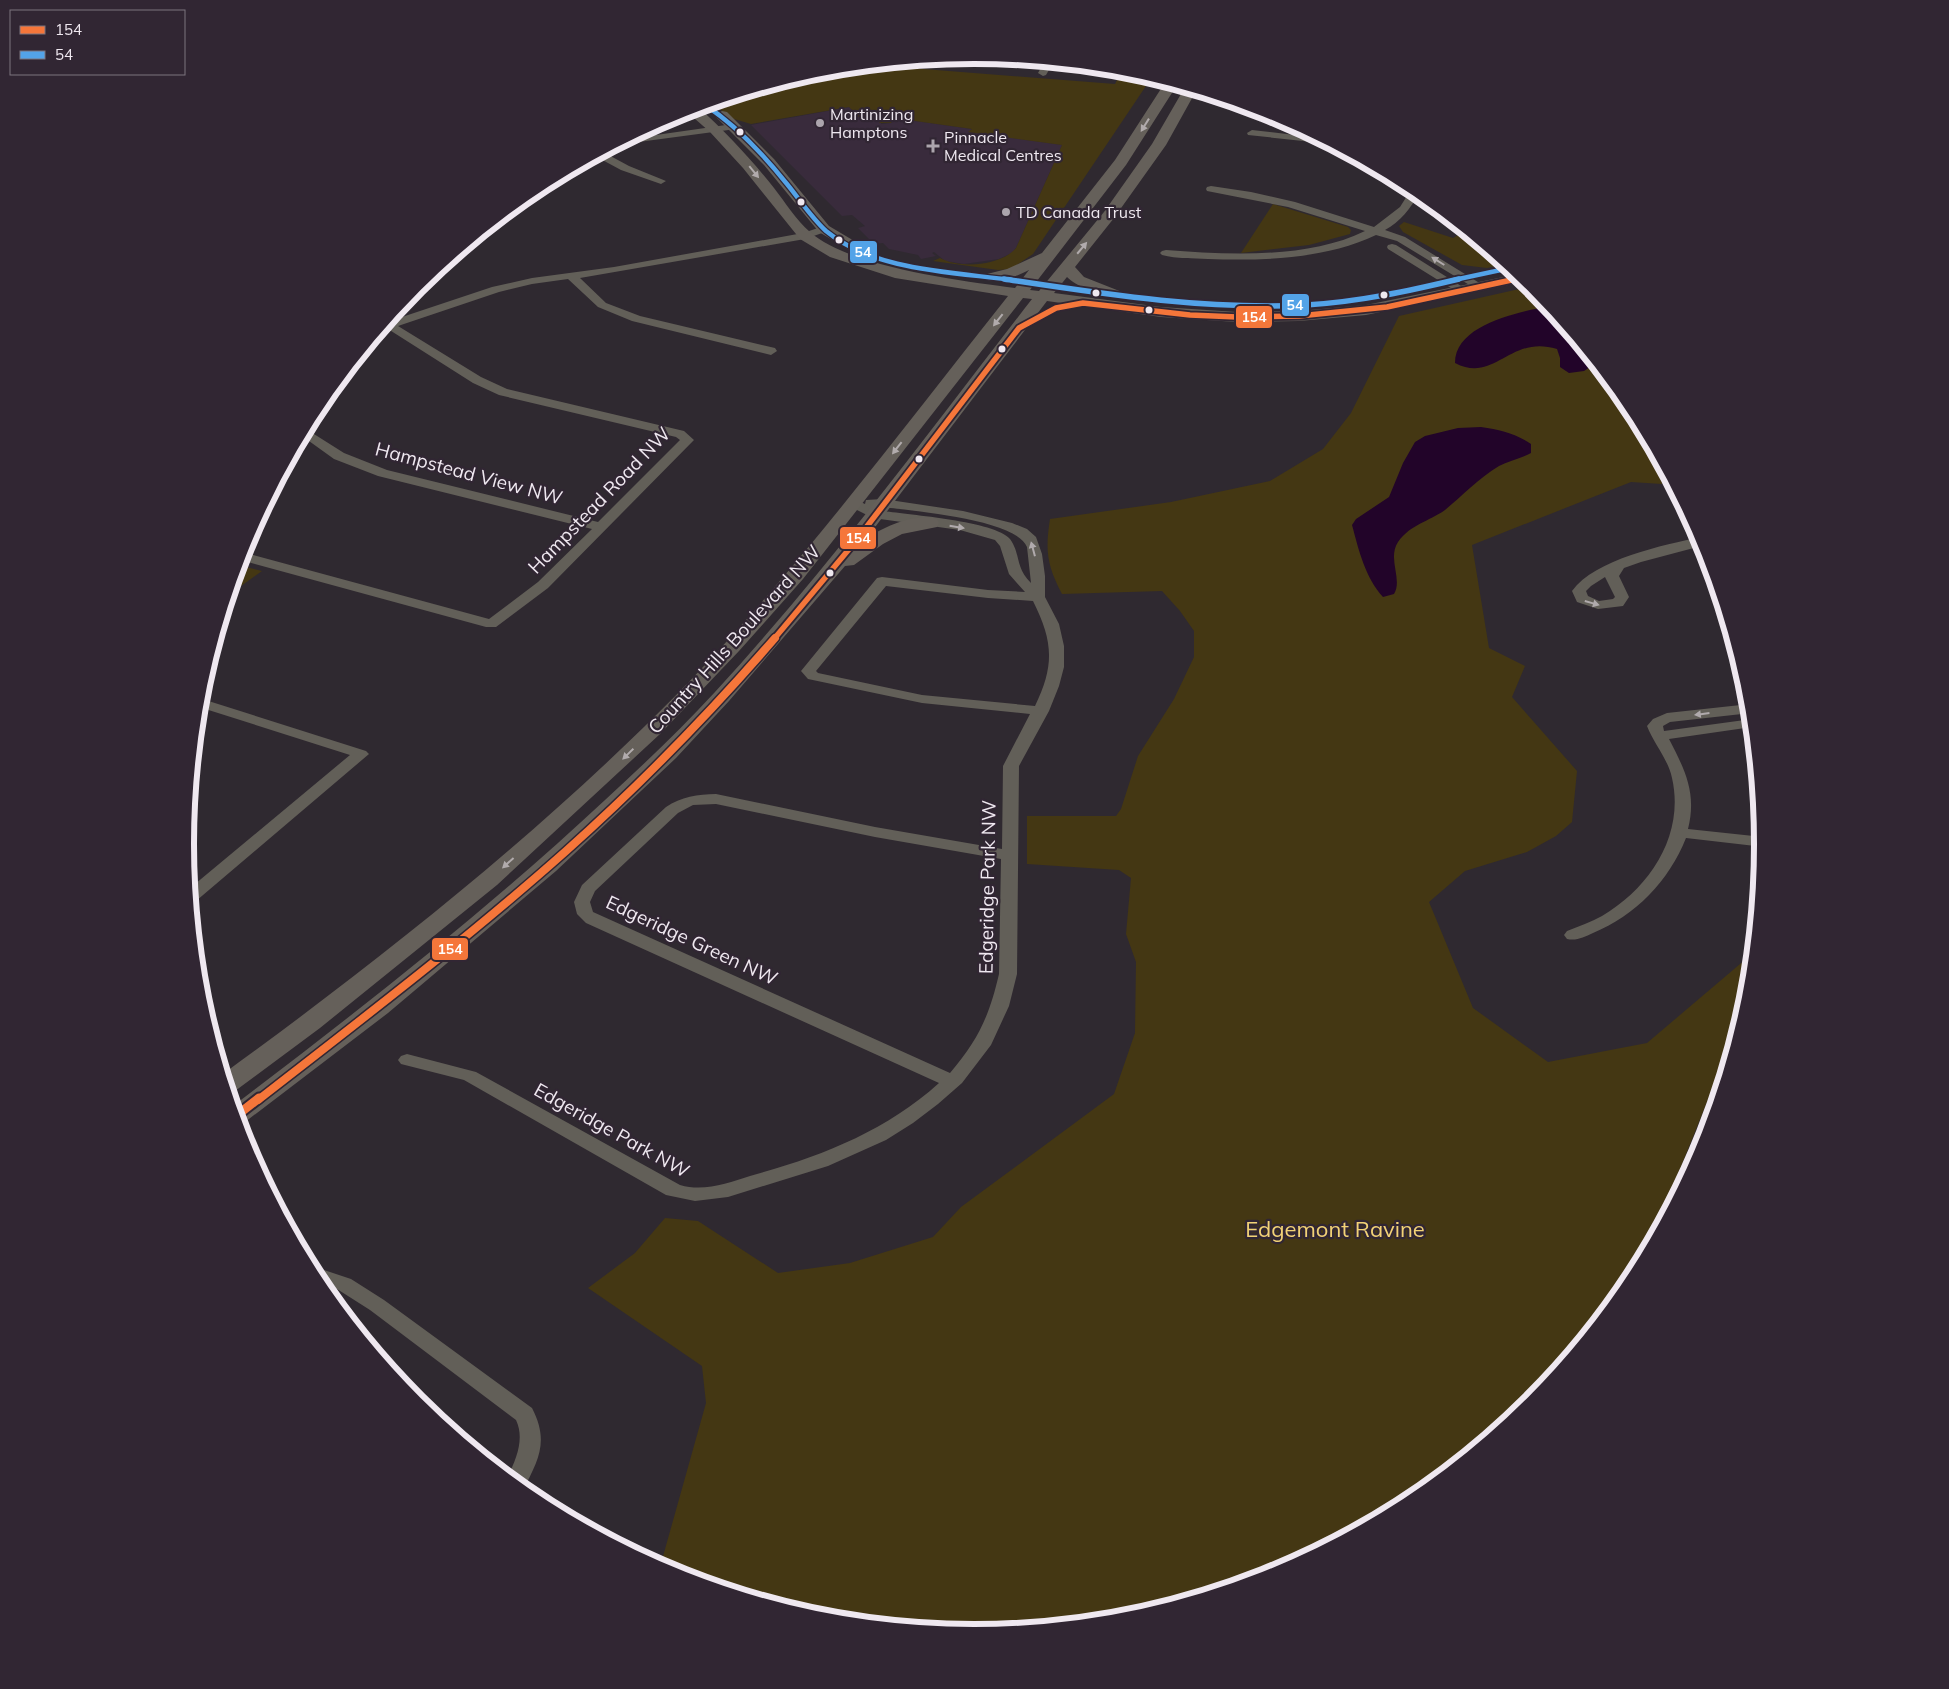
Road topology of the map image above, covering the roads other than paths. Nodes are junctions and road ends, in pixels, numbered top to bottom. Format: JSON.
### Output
{"nodes":[{"id":1,"x":1046,"y":67,"type":"edge"},
{"id":2,"x":1043,"y":73,"type":"dead end"},
{"id":3,"x":1168,"y":88,"type":"edge"},
{"id":4,"x":1188,"y":93,"type":"edge"},
{"id":5,"x":713,"y":109,"type":"edge"},
{"id":6,"x":699,"y":114,"type":"edge"},
{"id":7,"x":733,"y":126,"type":"junction"},
{"id":8,"x":715,"y":129,"type":"junction"},
{"id":9,"x":1252,"y":133,"type":"dead end"},
{"id":10,"x":1311,"y":140,"type":"edge"},
{"id":11,"x":637,"y":141,"type":"edge"},
{"id":12,"x":605,"y":157,"type":"edge"},
{"id":13,"x":661,"y":181,"type":"dead end"},
{"id":14,"x":1211,"y":189,"type":"dead end"},
{"id":15,"x":1411,"y":197,"type":"edge"},
{"id":16,"x":824,"y":229,"type":"junction"},
{"id":17,"x":1373,"y":231,"type":"junction"},
{"id":18,"x":802,"y":232,"type":"junction"},
{"id":19,"x":1166,"y":253,"type":"dead end"},
{"id":20,"x":1050,"y":255,"type":"junction"},
{"id":21,"x":1066,"y":267,"type":"junction"},
{"id":22,"x":1503,"y":270,"type":"edge"},
{"id":23,"x":570,"y":274,"type":"junction"},
{"id":24,"x":992,"y":277,"type":"junction"},
{"id":25,"x":1513,"y":280,"type":"edge"},
{"id":26,"x":1448,"y":281,"type":"junction"},
{"id":27,"x":1464,"y":284,"type":"junction"},
{"id":28,"x":1024,"y":288,"type":"junction"},
{"id":29,"x":1047,"y":291,"type":"junction"},
{"id":30,"x":1116,"y":295,"type":"junction"},
{"id":31,"x":1095,"y":304,"type":"junction"},
{"id":32,"x":394,"y":323,"type":"edge"},
{"id":33,"x":390,"y":328,"type":"edge"},
{"id":34,"x":1019,"y":328,"type":"junction"},
{"id":35,"x":771,"y":351,"type":"dead end"},
{"id":36,"x":309,"y":436,"type":"edge"},
{"id":37,"x":854,"y":503,"type":"junction"},
{"id":38,"x":879,"y":508,"type":"junction"},
{"id":39,"x":930,"y":523,"type":"junction"},
{"id":40,"x":602,"y":527,"type":"junction"},
{"id":41,"x":1695,"y":543,"type":"edge"},
{"id":42,"x":248,"y":558,"type":"edge"},
{"id":43,"x":1618,"y":567,"type":"dead end"},
{"id":44,"x":830,"y":573,"type":"junction"},
{"id":45,"x":1038,"y":597,"type":"junction"},
{"id":46,"x":207,"y":705,"type":"edge"},
{"id":47,"x":1743,"y":709,"type":"edge"},
{"id":48,"x":1042,"y":711,"type":"junction"},
{"id":49,"x":1746,"y":724,"type":"edge"},
{"id":50,"x":1660,"y":736,"type":"junction"},
{"id":51,"x":1680,"y":832,"type":"junction"},
{"id":52,"x":1755,"y":841,"type":"edge"},
{"id":53,"x":1009,"y":855,"type":"junction"},
{"id":54,"x":195,"y":893,"type":"edge"},
{"id":55,"x":1573,"y":935,"type":"dead end"},
{"id":56,"x":407,"y":1060,"type":"dead end"},
{"id":57,"x":231,"y":1081,"type":"edge"},
{"id":58,"x":952,"y":1081,"type":"junction"},
{"id":59,"x":241,"y":1112,"type":"edge"},
{"id":60,"x":324,"y":1277,"type":"edge"},
{"id":61,"x":518,"y":1478,"type":"edge"}],
"edges":[{"from":1,"to":2,"type":"street"},
{"from":3,"to":20,"type":"main road","name":"Country Hills Boulevard NW","one_way":true},
{"from":21,"to":4,"type":"main road","name":"Country Hills Boulevard NW","one_way":true},
{"from":5,"to":7,"type":"main road"},
{"from":6,"to":8,"type":"main road"},
{"from":7,"to":8,"type":"street"},
{"from":7,"to":16,"type":"main road"},
{"from":8,"to":11,"type":"street"},
{"from":8,"to":18,"type":"main road","one_way":true},
{"from":9,"to":10,"type":"street"},
{"from":12,"to":13,"type":"street"},
{"from":14,"to":17,"type":"street"},
{"from":15,"to":17,"type":"street"},
{"from":16,"to":18,"type":"street","name":"Hampstead Road NW"},
{"from":16,"to":24,"type":"main road"},
{"from":17,"to":19,"type":"street"},
{"from":17,"to":26,"type":"street"},
{"from":27,"to":17,"type":"street","one_way":true},
{"from":18,"to":23,"type":"street","name":"Hampstead Road NW"},
{"from":18,"to":28,"type":"main road"},
{"from":20,"to":24,"type":"main road"},
{"from":20,"to":28,"type":"main road","name":"Country Hills Boulevard NW"},
{"from":21,"to":29,"type":"main road","name":"Country Hills Boulevard NW"},
{"from":21,"to":30,"type":"main road"},
{"from":22,"to":27,"type":"main road"},
{"from":23,"to":32,"type":"street","name":"Hampstead Road NW"},
{"from":23,"to":35,"type":"street"},
{"from":24,"to":28,"type":"main road"},
{"from":25,"to":27,"type":"main road"},
{"from":26,"to":27,"type":"main road"},
{"from":26,"to":30,"type":"main road"},
{"from":27,"to":31,"type":"main road"},
{"from":28,"to":29,"type":"main road"},
{"from":28,"to":37,"type":"main road","name":"Country Hills Boulevard NW","one_way":true},
{"from":29,"to":30,"type":"main road"},
{"from":29,"to":31,"type":"main road"},
{"from":29,"to":34,"type":"main road","name":"Country Hills Boulevard NW"},
{"from":31,"to":34,"type":"main road"},
{"from":33,"to":40,"type":"street","name":"Hampstead Road NW"},
{"from":34,"to":38,"type":"main road","name":"Country Hills Boulevard NW"},
{"from":36,"to":40,"type":"street","name":"Hampstead View NW"},
{"from":37,"to":38,"type":"street","name":"Edgeridge Park NW"},
{"from":37,"to":57,"type":"main road","name":"Country Hills Boulevard NW","one_way":true},
{"from":38,"to":39,"type":"street","name":"Edgeridge Park NW"},
{"from":38,"to":44,"type":"main road","name":"Country Hills Boulevard NW"},
{"from":45,"to":38,"type":"street","name":"Edgeridge Park NW","one_way":true},
{"from":39,"to":44,"type":"main road"},
{"from":39,"to":45,"type":"street","name":"Edgeridge Park NW","one_way":true},
{"from":40,"to":42,"type":"street","name":"Hampstead Road NW"},
{"from":41,"to":43,"type":"street"},
{"from":44,"to":59,"type":"main road","name":"Country Hills Boulevard NW"},
{"from":45,"to":48,"type":"street","name":"Edgeridge Park NW"},
{"from":45,"to":48,"type":"street"},
{"from":46,"to":54,"type":"street"},
{"from":47,"to":50,"type":"street","one_way":true},
{"from":48,"to":53,"type":"street","name":"Edgeridge Park NW"},
{"from":49,"to":50,"type":"street"},
{"from":50,"to":51,"type":"street"},
{"from":51,"to":52,"type":"street"},
{"from":51,"to":55,"type":"street"},
{"from":53,"to":58,"type":"street","name":"Edgeridge Park NW"},
{"from":53,"to":58,"type":"street","name":"Edgeridge Green NW"},
{"from":56,"to":58,"type":"street","name":"Edgeridge Park NW"},
{"from":60,"to":61,"type":"street"}]}
